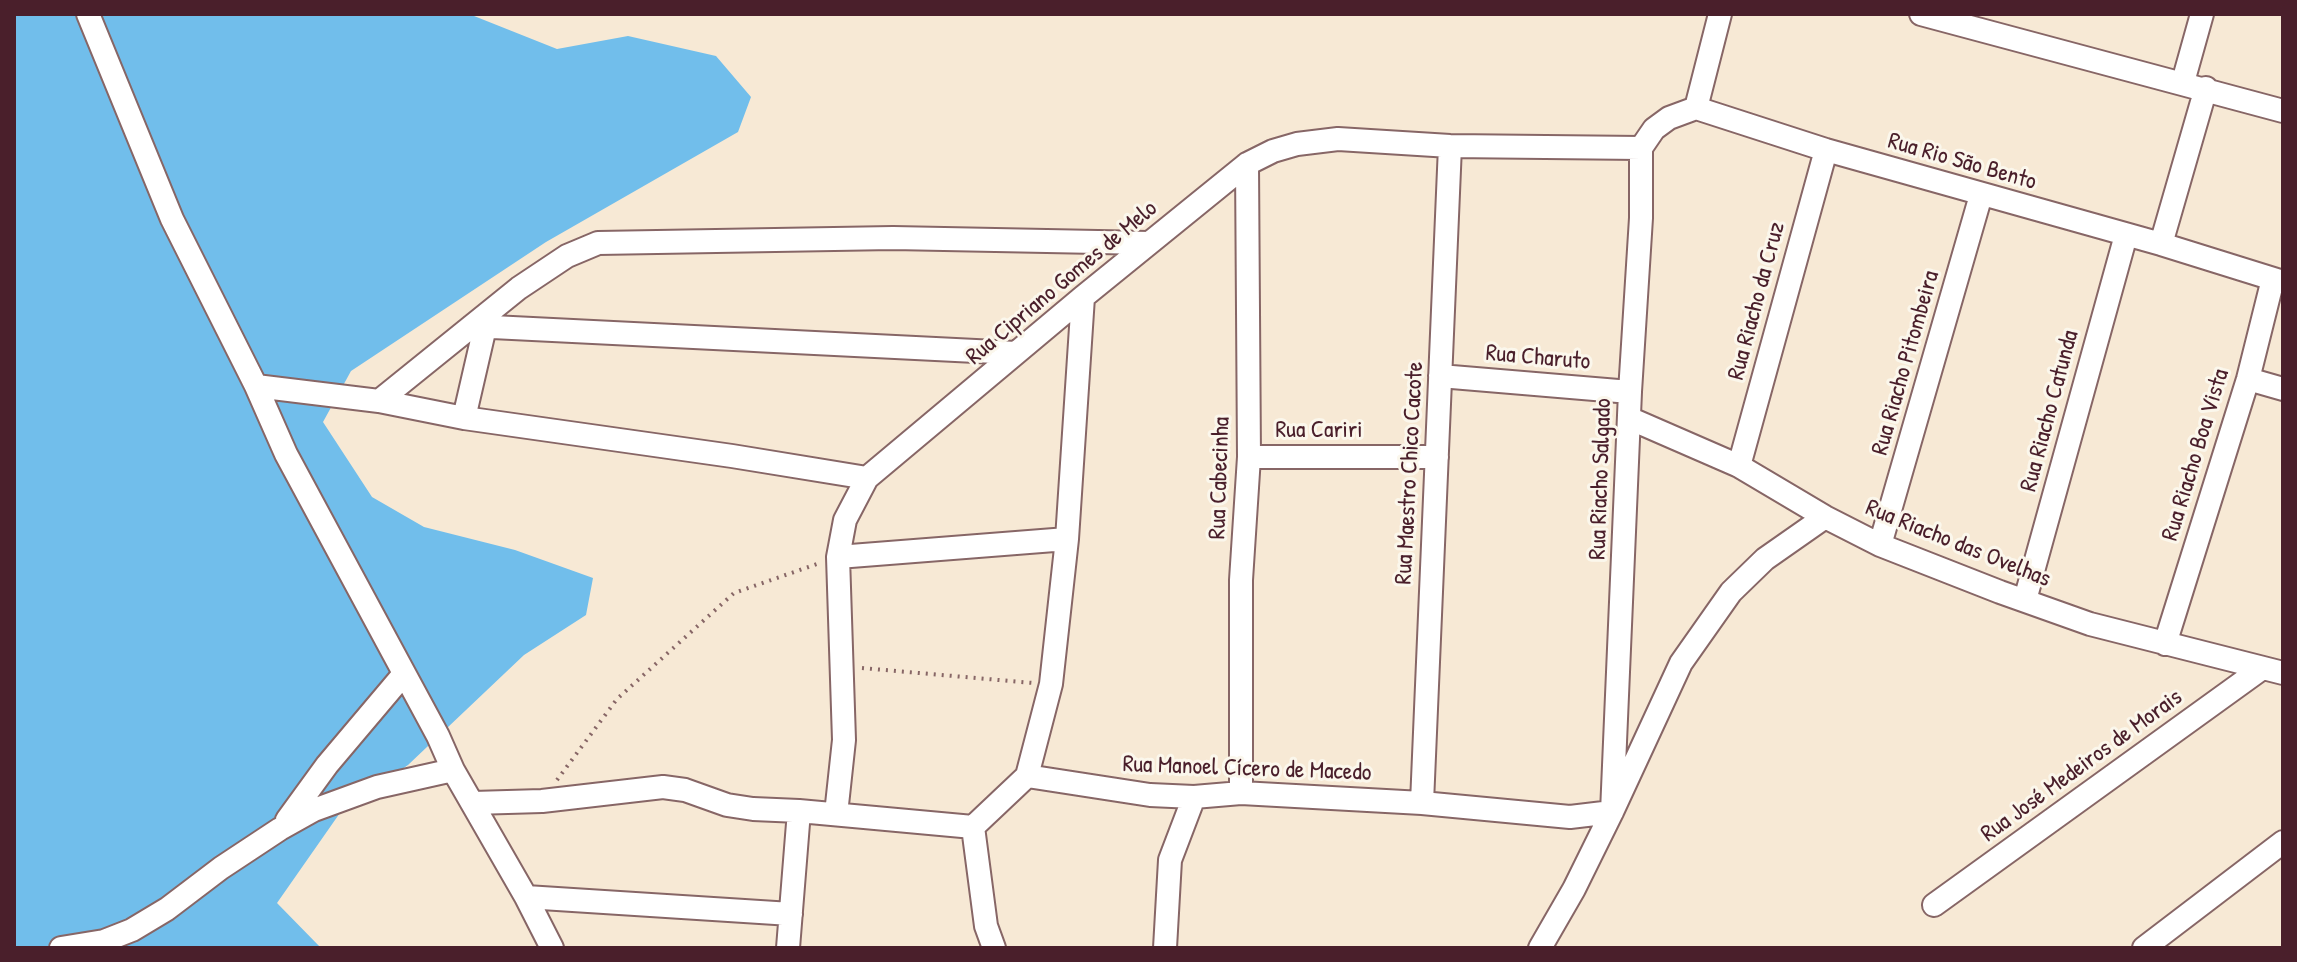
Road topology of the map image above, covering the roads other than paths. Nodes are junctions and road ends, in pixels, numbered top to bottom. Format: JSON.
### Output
{"nodes":[{"id":1,"x":88,"y":14,"type":"edge"},
{"id":2,"x":1720,"y":14,"type":"edge"},
{"id":3,"x":1921,"y":14,"type":"edge"},
{"id":4,"x":2202,"y":14,"type":"edge"},
{"id":5,"x":2183,"y":82,"type":"junction"},
{"id":6,"x":2206,"y":88,"type":"junction"},
{"id":7,"x":1696,"y":108,"type":"junction"},
{"id":8,"x":2283,"y":111,"type":"edge"},
{"id":9,"x":1450,"y":146,"type":"junction"},
{"id":10,"x":1641,"y":148,"type":"junction"},
{"id":11,"x":1826,"y":150,"type":"junction"},
{"id":12,"x":1247,"y":164,"type":"junction"},
{"id":13,"x":1981,"y":195,"type":"junction"},
{"id":14,"x":2126,"y":235,"type":"junction"},
{"id":15,"x":1149,"y":243,"type":"junction"},
{"id":16,"x":2161,"y":244,"type":"junction"},
{"id":17,"x":2278,"y":281,"type":"edge"},
{"id":18,"x":1083,"y":297,"type":"junction"},
{"id":19,"x":479,"y":327,"type":"junction"},
{"id":20,"x":1016,"y":353,"type":"junction"},
{"id":21,"x":1440,"y":376,"type":"junction"},
{"id":22,"x":2248,"y":379,"type":"junction"},
{"id":23,"x":256,"y":386,"type":"junction"},
{"id":24,"x":2283,"y":389,"type":"edge"},
{"id":25,"x":1630,"y":392,"type":"junction"},
{"id":26,"x":379,"y":401,"type":"junction"},
{"id":27,"x":464,"y":418,"type":"junction"},
{"id":28,"x":1631,"y":419,"type":"junction"},
{"id":29,"x":1249,"y":457,"type":"junction"},
{"id":30,"x":1437,"y":457,"type":"junction"},
{"id":31,"x":1739,"y":466,"type":"junction"},
{"id":32,"x":867,"y":478,"type":"junction"},
{"id":33,"x":1825,"y":517,"type":"junction"},
{"id":34,"x":1067,"y":539,"type":"junction"},
{"id":35,"x":1880,"y":545,"type":"junction"},
{"id":36,"x":838,"y":557,"type":"junction"},
{"id":37,"x":2025,"y":600,"type":"junction"},
{"id":38,"x":2165,"y":644,"type":"junction"},
{"id":39,"x":2272,"y":671,"type":"edge"},
{"id":40,"x":403,"y":675,"type":"junction"},
{"id":41,"x":453,"y":770,"type":"junction"},
{"id":42,"x":1027,"y":776,"type":"junction"},
{"id":43,"x":1241,"y":793,"type":"junction"},
{"id":44,"x":1194,"y":797,"type":"junction"},
{"id":45,"x":473,"y":803,"type":"junction"},
{"id":46,"x":1422,"y":803,"type":"junction"},
{"id":47,"x":799,"y":811,"type":"junction"},
{"id":48,"x":1612,"y":812,"type":"junction"},
{"id":49,"x":836,"y":814,"type":"junction"},
{"id":50,"x":973,"y":827,"type":"junction"},
{"id":51,"x":280,"y":829,"type":"junction"},
{"id":52,"x":2283,"y":842,"type":"edge"},
{"id":53,"x":526,"y":897,"type":"junction"},
{"id":54,"x":1934,"y":905,"type":"dead end"},
{"id":55,"x":791,"y":914,"type":"junction"},
{"id":56,"x":68,"y":947,"type":"edge"},
{"id":57,"x":552,"y":948,"type":"edge"},
{"id":58,"x":788,"y":948,"type":"edge"},
{"id":59,"x":994,"y":948,"type":"edge"},
{"id":60,"x":1165,"y":948,"type":"edge"},
{"id":61,"x":1540,"y":948,"type":"edge"},
{"id":62,"x":2144,"y":948,"type":"edge"}],
"edges":[{"from":1,"to":23,"type":"street"},
{"from":2,"to":7,"type":"street"},
{"from":3,"to":5,"type":"street"},
{"from":4,"to":5,"type":"street"},
{"from":5,"to":6,"type":"street"},
{"from":6,"to":8,"type":"street"},
{"from":6,"to":16,"type":"street"},
{"from":7,"to":10,"type":"street"},
{"from":7,"to":11,"type":"street","name":"Rua Rio São Bento"},
{"from":9,"to":10,"type":"street","name":"Rua Cipriano Gomes de Melo"},
{"from":9,"to":12,"type":"street","name":"Rua Cipriano Gomes de Melo"},
{"from":9,"to":21,"type":"street","name":"Rua Maestro Chico Cacote"},
{"from":10,"to":25,"type":"street","name":"Rua Riacho Salgado"},
{"from":11,"to":13,"type":"street","name":"Rua Rio São Bento"},
{"from":11,"to":31,"type":"street","name":"Rua Riacho da Cruz"},
{"from":12,"to":15,"type":"street","name":"Rua Cipriano Gomes de Melo"},
{"from":12,"to":29,"type":"street","name":"Rua Cabecinha"},
{"from":13,"to":14,"type":"street","name":"Rua Rio São Bento"},
{"from":13,"to":35,"type":"street","name":"Rua Riacho Pitombeira"},
{"from":14,"to":16,"type":"street","name":"Rua Rio São Bento"},
{"from":14,"to":37,"type":"street","name":"Rua Riacho Catunda"},
{"from":15,"to":18,"type":"street","name":"Rua Cipriano Gomes de Melo"},
{"from":15,"to":19,"type":"street"},
{"from":16,"to":17,"type":"street","name":"Rua Rio São Bento"},
{"from":17,"to":22,"type":"street","name":"Rua Riacho Boa Vista"},
{"from":18,"to":20,"type":"street","name":"Rua Cipriano Gomes de Melo"},
{"from":18,"to":34,"type":"street"},
{"from":19,"to":20,"type":"street"},
{"from":19,"to":26,"type":"street"},
{"from":19,"to":27,"type":"street"},
{"from":20,"to":32,"type":"street","name":"Rua Cipriano Gomes de Melo"},
{"from":21,"to":25,"type":"street","name":"Rua Charuto"},
{"from":21,"to":30,"type":"street","name":"Rua Maestro Chico Cacote"},
{"from":22,"to":24,"type":"street"},
{"from":22,"to":38,"type":"street","name":"Rua Riacho Boa Vista"},
{"from":23,"to":26,"type":"street"},
{"from":23,"to":40,"type":"street"},
{"from":25,"to":28,"type":"street","name":"Rua Riacho Salgado"},
{"from":26,"to":27,"type":"street"},
{"from":27,"to":32,"type":"street"},
{"from":28,"to":31,"type":"street","name":"Rua Riacho das Ovelhas"},
{"from":28,"to":48,"type":"street","name":"Rua Riacho Salgado"},
{"from":29,"to":30,"type":"street","name":"Rua Cariri"},
{"from":29,"to":43,"type":"street","name":"Rua Cabecinha"},
{"from":30,"to":46,"type":"street","name":"Rua Maestro Chico Cacote"},
{"from":31,"to":33,"type":"street","name":"Rua Riacho das Ovelhas"},
{"from":32,"to":36,"type":"street","name":"Rua Cipriano Gomes de Melo"},
{"from":33,"to":35,"type":"street","name":"Rua Riacho das Ovelhas"},
{"from":33,"to":48,"type":"street"},
{"from":34,"to":36,"type":"street"},
{"from":34,"to":42,"type":"street"},
{"from":35,"to":37,"type":"street","name":"Rua Riacho das Ovelhas"},
{"from":36,"to":49,"type":"street","name":"Rua Cipriano Gomes de Melo"},
{"from":37,"to":38,"type":"street","name":"Rua Riacho das Ovelhas"},
{"from":38,"to":39,"type":"street","name":"Rua Riacho das Ovelhas"},
{"from":39,"to":54,"type":"street","name":"Rua José Medeiros de Morais"},
{"from":40,"to":41,"type":"street"},
{"from":40,"to":51,"type":"street"},
{"from":41,"to":45,"type":"street"},
{"from":41,"to":51,"type":"street"},
{"from":42,"to":44,"type":"street","name":"Rua Manoel Cícero de Macedo"},
{"from":42,"to":50,"type":"street"},
{"from":43,"to":44,"type":"street","name":"Rua Manoel Cícero de Macedo"},
{"from":43,"to":46,"type":"street","name":"Rua Manoel Cícero de Macedo"},
{"from":44,"to":60,"type":"street"},
{"from":45,"to":47,"type":"street"},
{"from":45,"to":53,"type":"street"},
{"from":46,"to":48,"type":"street","name":"Rua Manoel Cícero de Macedo"},
{"from":47,"to":49,"type":"street"},
{"from":47,"to":55,"type":"street"},
{"from":48,"to":61,"type":"street"},
{"from":49,"to":50,"type":"street"},
{"from":50,"to":59,"type":"street"},
{"from":51,"to":56,"type":"street"},
{"from":52,"to":62,"type":"street"},
{"from":53,"to":55,"type":"street"},
{"from":53,"to":57,"type":"street"},
{"from":55,"to":58,"type":"street"}]}
